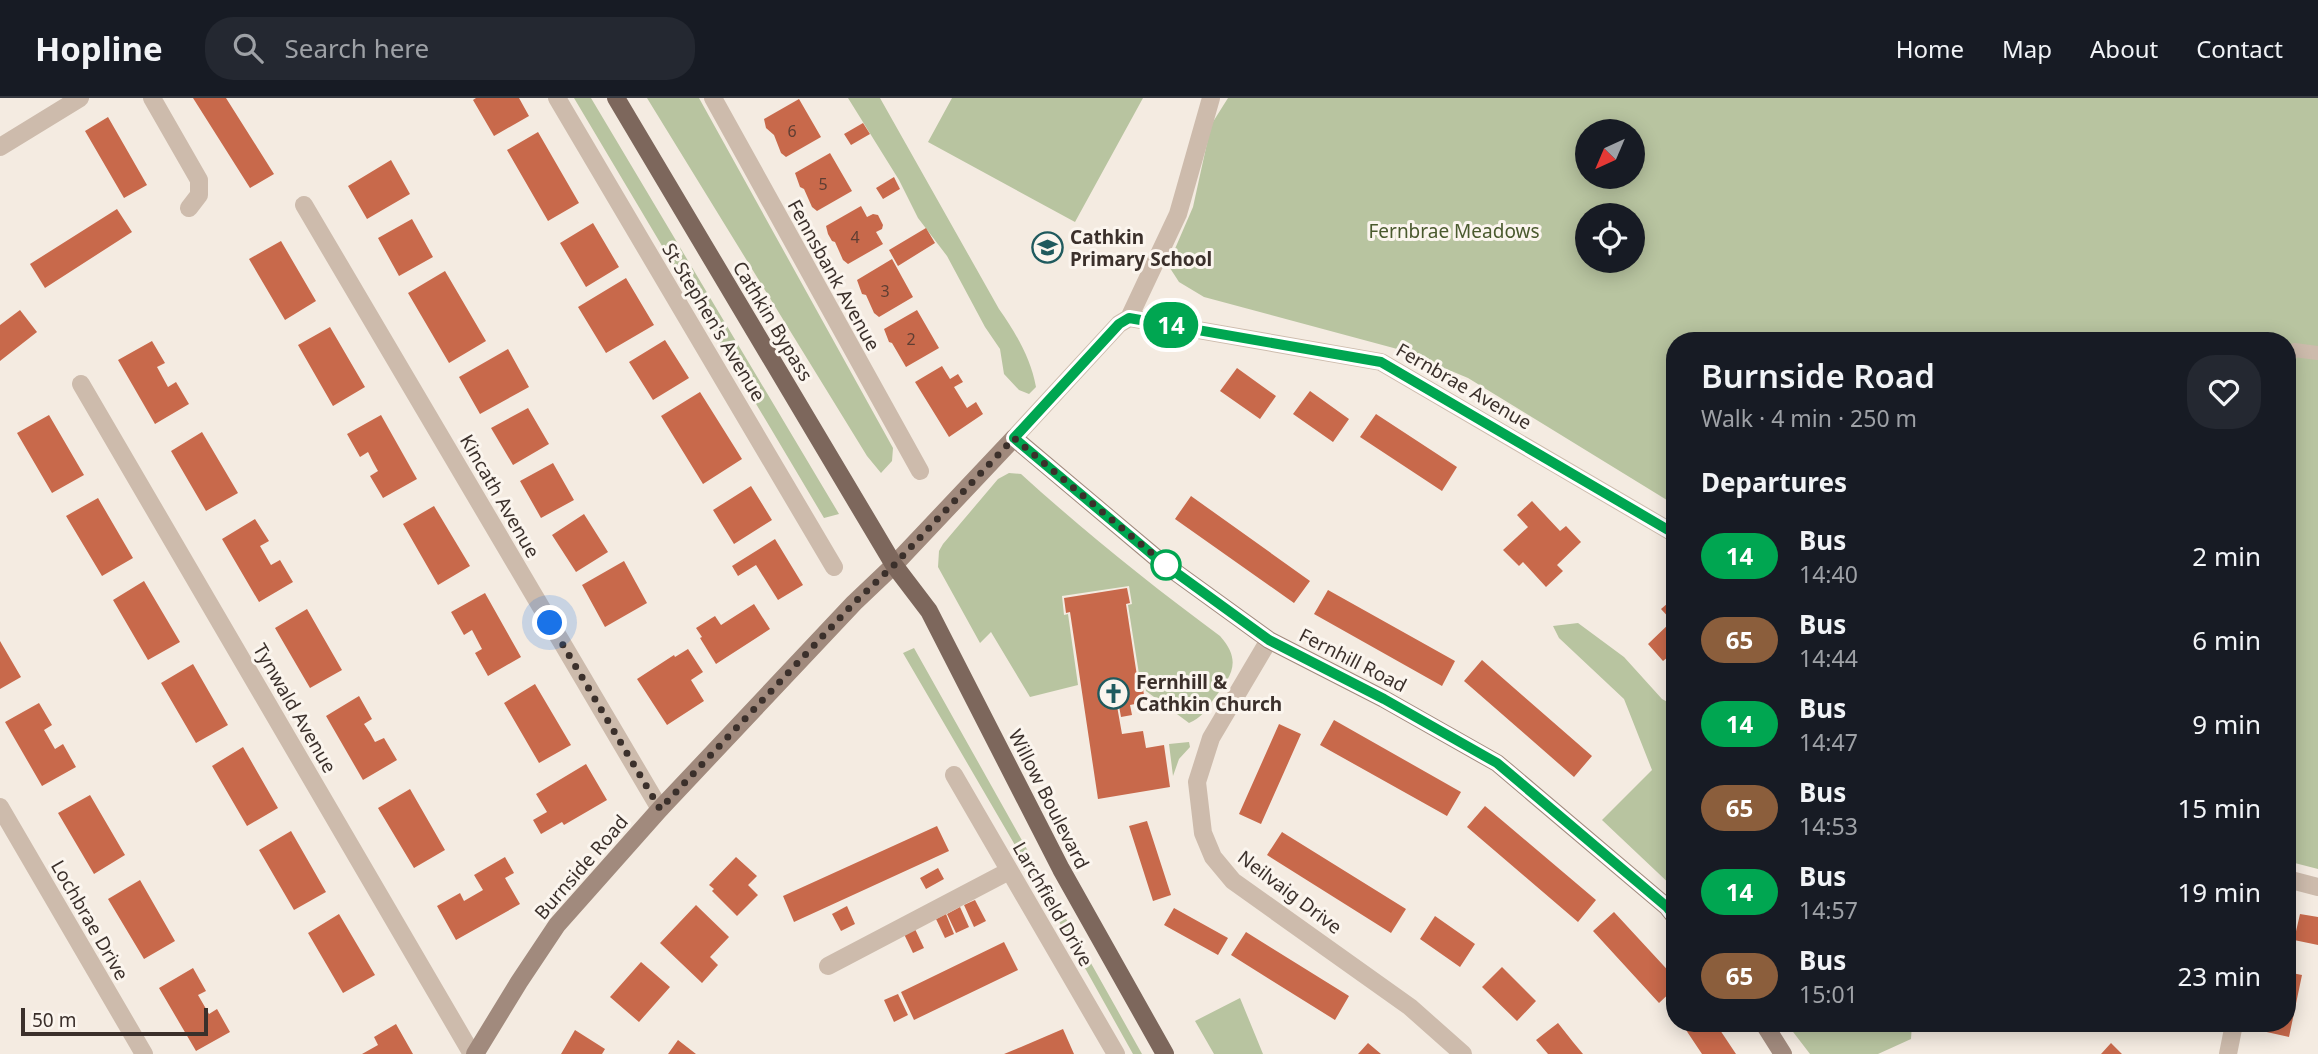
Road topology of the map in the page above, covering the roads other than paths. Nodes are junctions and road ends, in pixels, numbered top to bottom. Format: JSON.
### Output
{"nodes":[{"id":1,"x":80,"y":98,"type":"edge"},
{"id":2,"x":152,"y":98,"type":"edge"},
{"id":3,"x":557,"y":98,"type":"edge"},
{"id":4,"x":616,"y":98,"type":"edge"},
{"id":5,"x":713,"y":98,"type":"edge"},
{"id":6,"x":1211,"y":98,"type":"edge"},
{"id":7,"x":0,"y":147,"type":"edge"},
{"id":8,"x":304,"y":205,"type":"dead end"},
{"id":9,"x":189,"y":208,"type":"dead end"},
{"id":10,"x":1129,"y":318,"type":"junction"},
{"id":11,"x":2296,"y":350,"type":"edge"},
{"id":12,"x":2318,"y":353,"type":"edge"},
{"id":13,"x":81,"y":384,"type":"dead end"},
{"id":14,"x":1014,"y":438,"type":"junction"},
{"id":15,"x":920,"y":471,"type":"dead end"},
{"id":16,"x":1666,"y":529,"type":"edge"},
{"id":17,"x":894,"y":565,"type":"junction"},
{"id":18,"x":834,"y":567,"type":"dead end"},
{"id":19,"x":1269,"y":640,"type":"junction"},
{"id":20,"x":954,"y":775,"type":"dead end"},
{"id":21,"x":0,"y":807,"type":"edge"},
{"id":22,"x":660,"y":809,"type":"junction"},
{"id":23,"x":1009,"y":871,"type":"junction"},
{"id":24,"x":2296,"y":881,"type":"edge"},
{"id":25,"x":2318,"y":887,"type":"edge"},
{"id":26,"x":1666,"y":906,"type":"edge"},
{"id":27,"x":828,"y":966,"type":"dead end"},
{"id":28,"x":1769,"y":1032,"type":"edge"},
{"id":29,"x":2232,"y":1032,"type":"edge"},
{"id":30,"x":1450,"y":1050,"type":"edge"},
{"id":31,"x":144,"y":1054,"type":"edge"},
{"id":32,"x":474,"y":1054,"type":"edge"},
{"id":33,"x":1116,"y":1054,"type":"edge"},
{"id":34,"x":1166,"y":1054,"type":"edge"},
{"id":35,"x":1783,"y":1054,"type":"edge"},
{"id":36,"x":2228,"y":1054,"type":"edge"}],
"edges":[{"from":1,"to":7,"type":"street"},
{"from":2,"to":9,"type":"street"},
{"from":3,"to":18,"type":"street","name":"St Stephen's Avenue"},
{"from":4,"to":17,"type":"main road","name":"Cathkin Bypass"},
{"from":5,"to":15,"type":"street","name":"Fennsbank Avenue"},
{"from":6,"to":10,"type":"street","name":"Burnside Road"},
{"from":8,"to":22,"type":"street","name":"Kincath Avenue"},
{"from":10,"to":14,"type":"street","name":"Burnside Road"},
{"from":10,"to":16,"type":"street","name":"Fernbrae Avenue"},
{"from":11,"to":12,"type":"lane"},
{"from":13,"to":32,"type":"street","name":"Tynwald Avenue"},
{"from":14,"to":17,"type":"street","name":"Burnside Road"},
{"from":14,"to":19,"type":"street","name":"Fernhill Road"},
{"from":17,"to":22,"type":"street","name":"Burnside Road"},
{"from":17,"to":34,"type":"main road","name":"Willow Boulevard"},
{"from":19,"to":26,"type":"street","name":"Fernhill Road"},
{"from":19,"to":30,"type":"street","name":"Neilvaig Drive"},
{"from":20,"to":23,"type":"street","name":"Larchfield Drive"},
{"from":21,"to":31,"type":"street","name":"Lochbrae Drive"},
{"from":22,"to":32,"type":"street","name":"Burnside Road"},
{"from":23,"to":27,"type":"street"},
{"from":23,"to":33,"type":"street","name":"Larchfield Drive"},
{"from":24,"to":25,"type":"street"},
{"from":28,"to":35,"type":"street"},
{"from":29,"to":36,"type":"street"}]}
